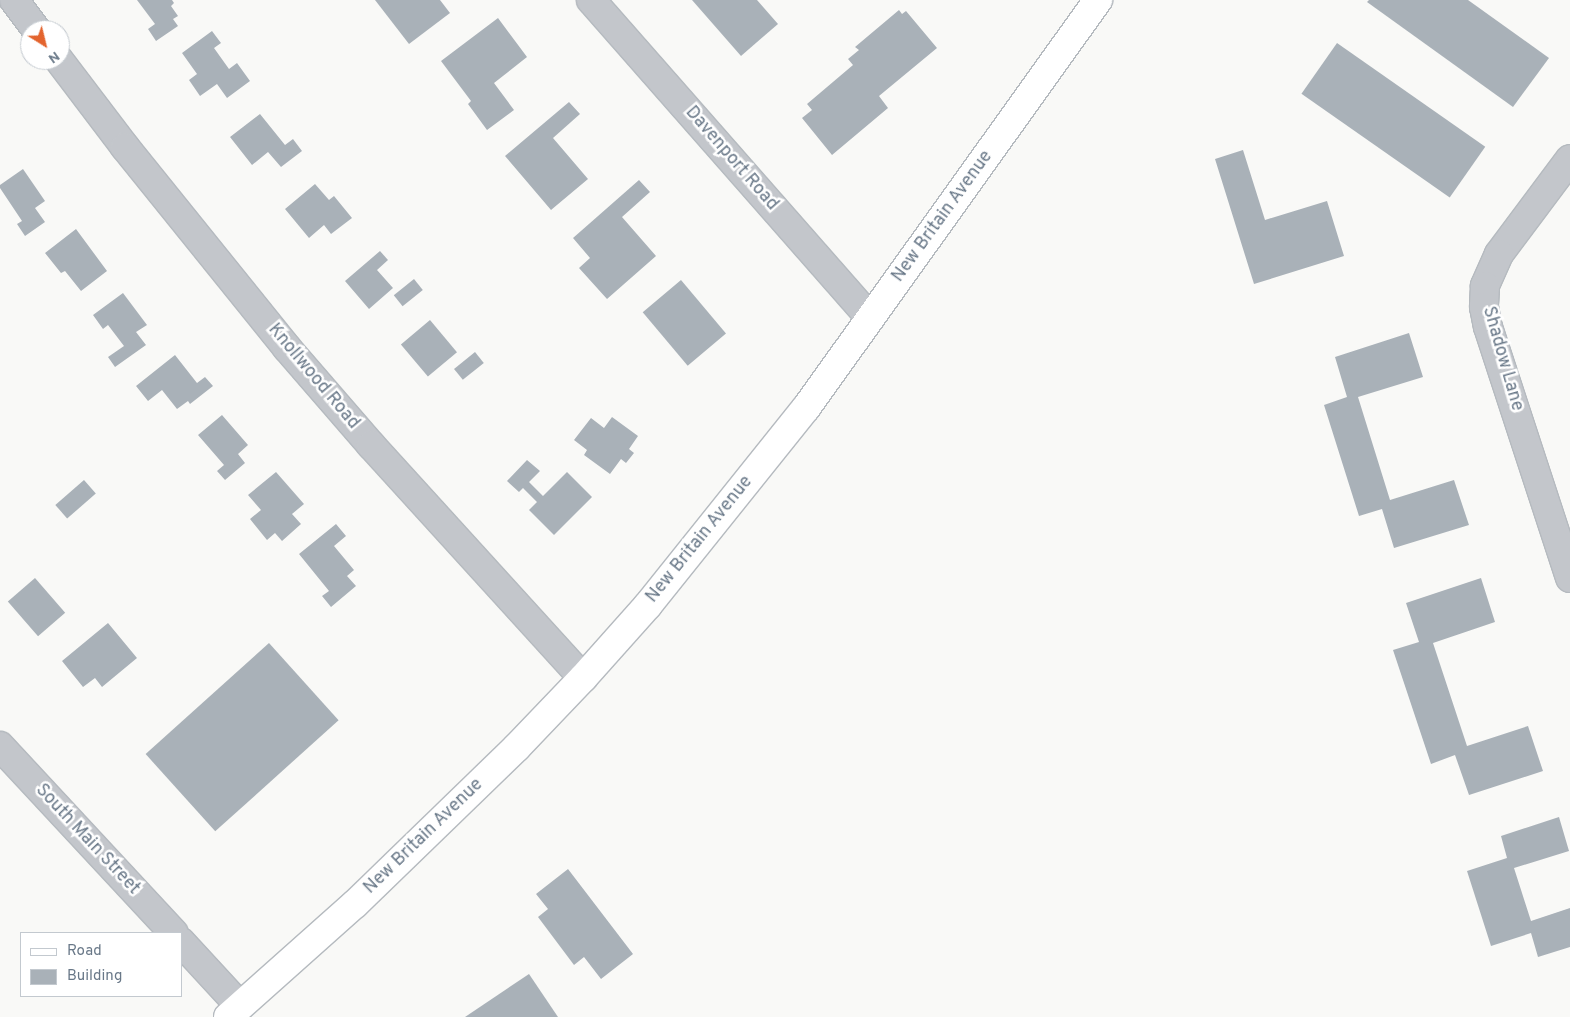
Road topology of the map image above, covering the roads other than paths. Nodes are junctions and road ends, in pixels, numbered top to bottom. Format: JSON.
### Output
{"nodes":[{"id":1,"x":14,"y":0,"type":"edge"},
{"id":2,"x":591,"y":0,"type":"edge"},
{"id":3,"x":1098,"y":0,"type":"edge"},
{"id":4,"x":29,"y":20,"type":"edge"},
{"id":5,"x":67,"y":70,"type":"edge"},
{"id":6,"x":1570,"y":159,"type":"edge"},
{"id":7,"x":870,"y":318,"type":"junction"},
{"id":8,"x":1570,"y":578,"type":"edge"},
{"id":9,"x":583,"y":678,"type":"junction"},
{"id":10,"x":0,"y":746,"type":"edge"},
{"id":11,"x":173,"y":932,"type":"edge"},
{"id":12,"x":182,"y":943,"type":"edge"},
{"id":13,"x":239,"y":1013,"type":"edge"}],
"edges":[{"from":1,"to":4,"type":"street"},
{"from":2,"to":7,"type":"street","name":"Davenport Road"},
{"from":3,"to":7,"type":"main road","name":"New Britain Avenue"},
{"from":5,"to":9,"type":"street","name":"Knollwood Road"},
{"from":6,"to":8,"type":"street","name":"Shadow Lane"},
{"from":7,"to":9,"type":"main road","name":"New Britain Avenue"},
{"from":9,"to":13,"type":"main road","name":"New Britain Avenue"},
{"from":10,"to":11,"type":"street","name":"South Main Street"},
{"from":12,"to":13,"type":"street"}]}
